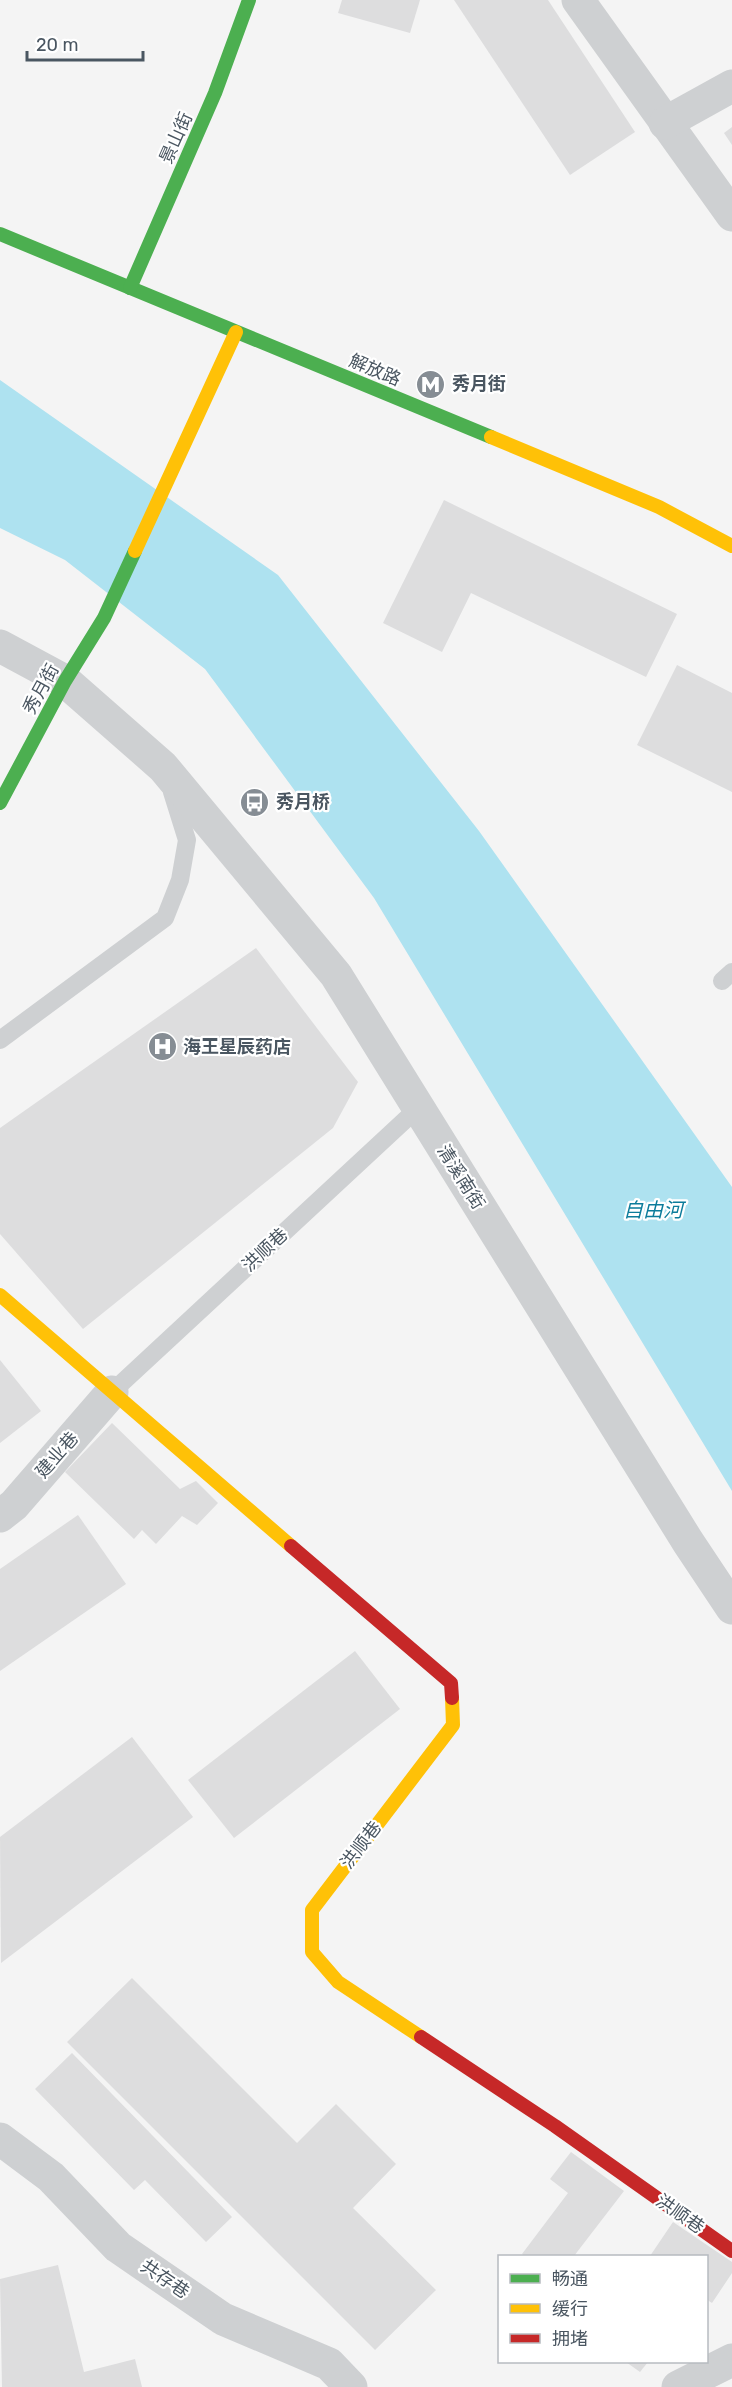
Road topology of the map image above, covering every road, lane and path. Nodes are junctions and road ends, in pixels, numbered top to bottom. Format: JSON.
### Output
{"nodes":[{"id":1,"x":249,"y":0,"type":"edge"},
{"id":2,"x":578,"y":0,"type":"edge"},
{"id":3,"x":732,"y":86,"type":"edge"},
{"id":4,"x":665,"y":123,"type":"junction"},
{"id":5,"x":732,"y":215,"type":"edge"},
{"id":6,"x":0,"y":234,"type":"edge"},
{"id":7,"x":130,"y":288,"type":"junction"},
{"id":8,"x":236,"y":332,"type":"junction"},
{"id":9,"x":732,"y":546,"type":"edge"},
{"id":10,"x":0,"y":646,"type":"edge"},
{"id":11,"x":64,"y":681,"type":"junction"},
{"id":12,"x":163,"y":767,"type":"junction"},
{"id":13,"x":0,"y":803,"type":"edge"},
{"id":14,"x":0,"y":1040,"type":"edge"},
{"id":15,"x":418,"y":1108,"type":"junction"},
{"id":16,"x":0,"y":1294,"type":"edge"},
{"id":17,"x":112,"y":1392,"type":"junction"},
{"id":18,"x":0,"y":1516,"type":"edge"},
{"id":19,"x":732,"y":1608,"type":"edge"},
{"id":20,"x":0,"y":2139,"type":"edge"},
{"id":21,"x":732,"y":2251,"type":"edge"},
{"id":22,"x":732,"y":2360,"type":"edge"},
{"id":23,"x":351,"y":2387,"type":"edge"},
{"id":24,"x":678,"y":2387,"type":"edge"}],
"edges":[{"from":1,"to":7,"type":"street","name":"景山街"},
{"from":2,"to":4,"type":"street"},
{"from":3,"to":4,"type":"street"},
{"from":4,"to":5,"type":"street"},
{"from":6,"to":7,"type":"street","name":"解放路"},
{"from":7,"to":8,"type":"street","name":"解放路"},
{"from":8,"to":9,"type":"street","name":"解放路"},
{"from":8,"to":11,"type":"street","name":"秀月街"},
{"from":10,"to":11,"type":"street","name":"清溪南街"},
{"from":11,"to":12,"type":"street","name":"清溪南街"},
{"from":11,"to":13,"type":"street","name":"秀月街"},
{"from":12,"to":14,"type":"lane"},
{"from":12,"to":15,"type":"street","name":"清溪南街"},
{"from":15,"to":17,"type":"lane","name":"洪顺巷"},
{"from":15,"to":19,"type":"street","name":"清溪南街"},
{"from":16,"to":17,"type":"street","name":"洪顺巷"},
{"from":17,"to":18,"type":"street","name":"建业巷"},
{"from":17,"to":21,"type":"street","name":"洪顺巷"},
{"from":20,"to":23,"type":"street","name":"共存巷"},
{"from":22,"to":24,"type":"street"}]}
